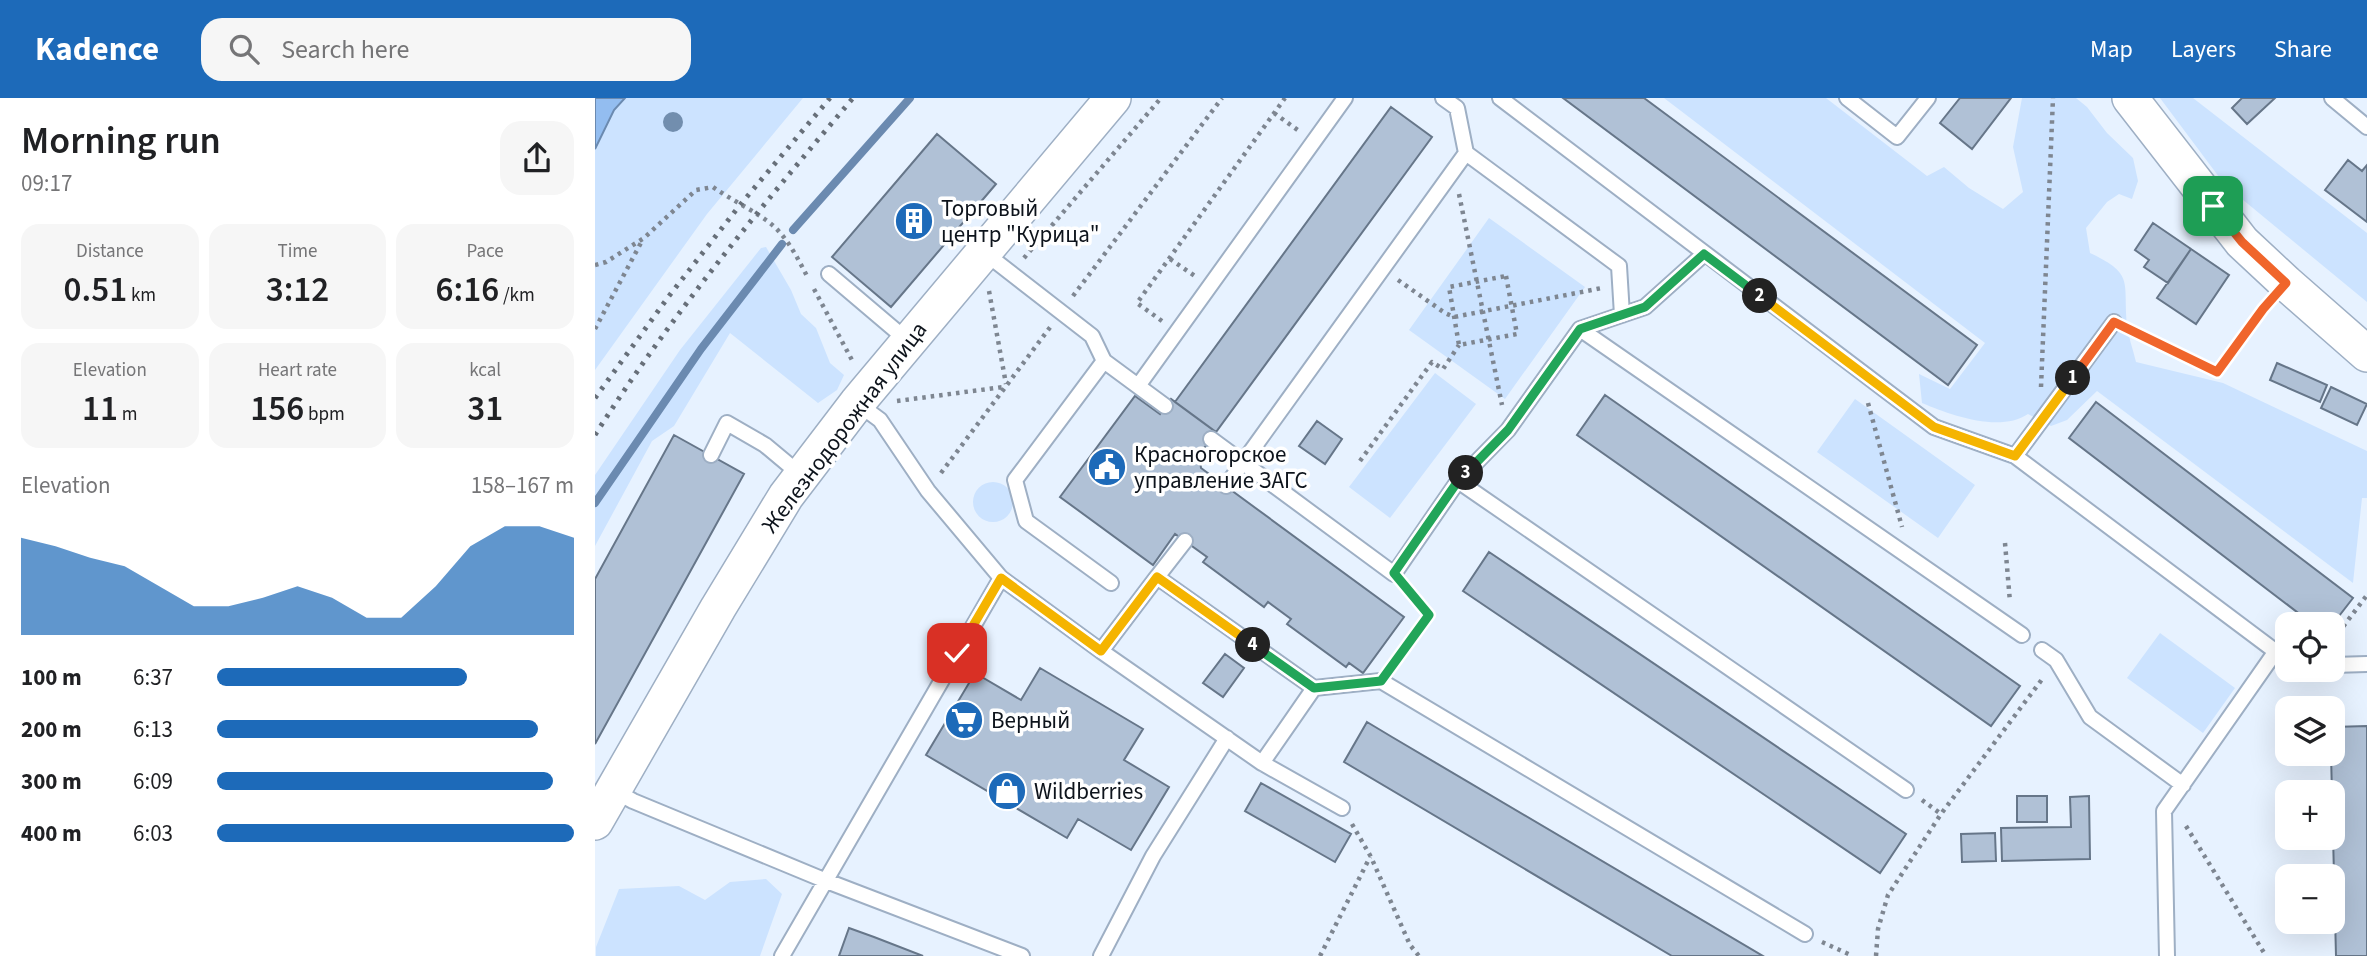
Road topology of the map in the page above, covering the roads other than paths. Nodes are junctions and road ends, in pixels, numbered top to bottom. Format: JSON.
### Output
{"nodes":[{"id":1,"x":1113,"y":98,"type":"edge"},
{"id":2,"x":1345,"y":98,"type":"edge"},
{"id":3,"x":1443,"y":98,"type":"edge"},
{"id":4,"x":1500,"y":98,"type":"edge"},
{"id":5,"x":1847,"y":98,"type":"edge"},
{"id":6,"x":1928,"y":98,"type":"edge"},
{"id":7,"x":2130,"y":98,"type":"edge"},
{"id":8,"x":2332,"y":98,"type":"edge"},
{"id":9,"x":2367,"y":127,"type":"edge"},
{"id":10,"x":1466,"y":153,"type":"junction"},
{"id":11,"x":1704,"y":254,"type":"junction"},
{"id":12,"x":994,"y":260,"type":"junction"},
{"id":13,"x":829,"y":274,"type":"dead end"},
{"id":14,"x":1622,"y":315,"type":"junction"},
{"id":15,"x":2114,"y":322,"type":"road end"},
{"id":16,"x":1580,"y":329,"type":"junction"},
{"id":17,"x":908,"y":341,"type":"junction"},
{"id":18,"x":2367,"y":354,"type":"edge"},
{"id":19,"x":1104,"y":361,"type":"junction"},
{"id":20,"x":1138,"y":386,"type":"junction"},
{"id":21,"x":857,"y":403,"type":"junction"},
{"id":22,"x":1165,"y":406,"type":"dead end"},
{"id":23,"x":1210,"y":439,"type":"dead end"},
{"id":24,"x":711,"y":455,"type":"dead end"},
{"id":25,"x":2015,"y":456,"type":"junction"},
{"id":26,"x":1243,"y":463,"type":"junction"},
{"id":27,"x":802,"y":476,"type":"junction"},
{"id":28,"x":1458,"y":481,"type":"junction"},
{"id":29,"x":1226,"y":486,"type":"dead end"},
{"id":30,"x":1185,"y":541,"type":"dead end"},
{"id":31,"x":1157,"y":577,"type":"junction"},
{"id":32,"x":1001,"y":578,"type":"junction"},
{"id":33,"x":1111,"y":583,"type":"dead end"},
{"id":34,"x":2017,"y":632,"type":"road end"},
{"id":35,"x":2042,"y":650,"type":"dead end"},
{"id":36,"x":1101,"y":651,"type":"junction"},
{"id":37,"x":2275,"y":651,"type":"edge"},
{"id":38,"x":2275,"y":664,"type":"edge"},
{"id":39,"x":2367,"y":664,"type":"edge"},
{"id":40,"x":2345,"y":665,"type":"edge"},
{"id":41,"x":1314,"y":688,"type":"junction"},
{"id":42,"x":1227,"y":738,"type":"junction"},
{"id":43,"x":1262,"y":762,"type":"junction"},
{"id":44,"x":2183,"y":785,"type":"junction"},
{"id":45,"x":1906,"y":790,"type":"dead end"},
{"id":46,"x":1342,"y":808,"type":"road end"},
{"id":47,"x":601,"y":809,"type":"edge"},
{"id":48,"x":824,"y":880,"type":"junction"},
{"id":49,"x":1805,"y":934,"type":"road end"},
{"id":50,"x":782,"y":956,"type":"edge"},
{"id":51,"x":1022,"y":956,"type":"edge"},
{"id":52,"x":1101,"y":956,"type":"edge"},
{"id":53,"x":2167,"y":956,"type":"edge"}],
"edges":[{"from":1,"to":12,"type":"street","name":"Железнодорожная улица"},
{"from":2,"to":20,"type":"lane"},
{"from":3,"to":10,"type":"lane"},
{"from":4,"to":11,"type":"lane"},
{"from":5,"to":6,"type":"lane"},
{"from":7,"to":18,"type":"street"},
{"from":8,"to":9,"type":"lane"},
{"from":10,"to":14,"type":"lane"},
{"from":10,"to":26,"type":"lane"},
{"from":11,"to":14,"type":"lane"},
{"from":11,"to":25,"type":"lane"},
{"from":12,"to":17,"type":"street","name":"Железнодорожная улица"},
{"from":12,"to":19,"type":"lane"},
{"from":13,"to":17,"type":"lane"},
{"from":14,"to":16,"type":"lane"},
{"from":15,"to":25,"type":"lane"},
{"from":16,"to":28,"type":"lane"},
{"from":16,"to":34,"type":"lane"},
{"from":17,"to":21,"type":"street","name":"Железнодорожная улица"},
{"from":19,"to":20,"type":"lane"},
{"from":19,"to":33,"type":"lane"},
{"from":20,"to":22,"type":"lane"},
{"from":21,"to":27,"type":"street","name":"Железнодорожная улица"},
{"from":21,"to":32,"type":"lane"},
{"from":23,"to":26,"type":"lane"},
{"from":24,"to":27,"type":"lane"},
{"from":25,"to":37,"type":"lane"},
{"from":26,"to":28,"type":"lane"},
{"from":26,"to":29,"type":"lane"},
{"from":27,"to":47,"type":"street","name":"Железнодорожная улица"},
{"from":28,"to":45,"type":"lane"},
{"from":30,"to":31,"type":"lane"},
{"from":31,"to":36,"type":"lane"},
{"from":31,"to":41,"type":"lane"},
{"from":32,"to":36,"type":"lane"},
{"from":32,"to":48,"type":"lane"},
{"from":35,"to":44,"type":"lane"},
{"from":36,"to":42,"type":"lane"},
{"from":38,"to":44,"type":"lane"},
{"from":39,"to":40,"type":"lane"},
{"from":41,"to":43,"type":"lane"},
{"from":41,"to":49,"type":"lane"},
{"from":42,"to":43,"type":"lane"},
{"from":42,"to":52,"type":"lane"},
{"from":43,"to":46,"type":"lane"},
{"from":44,"to":53,"type":"lane"},
{"from":47,"to":48,"type":"lane"},
{"from":48,"to":50,"type":"lane"},
{"from":48,"to":51,"type":"lane"}]}
